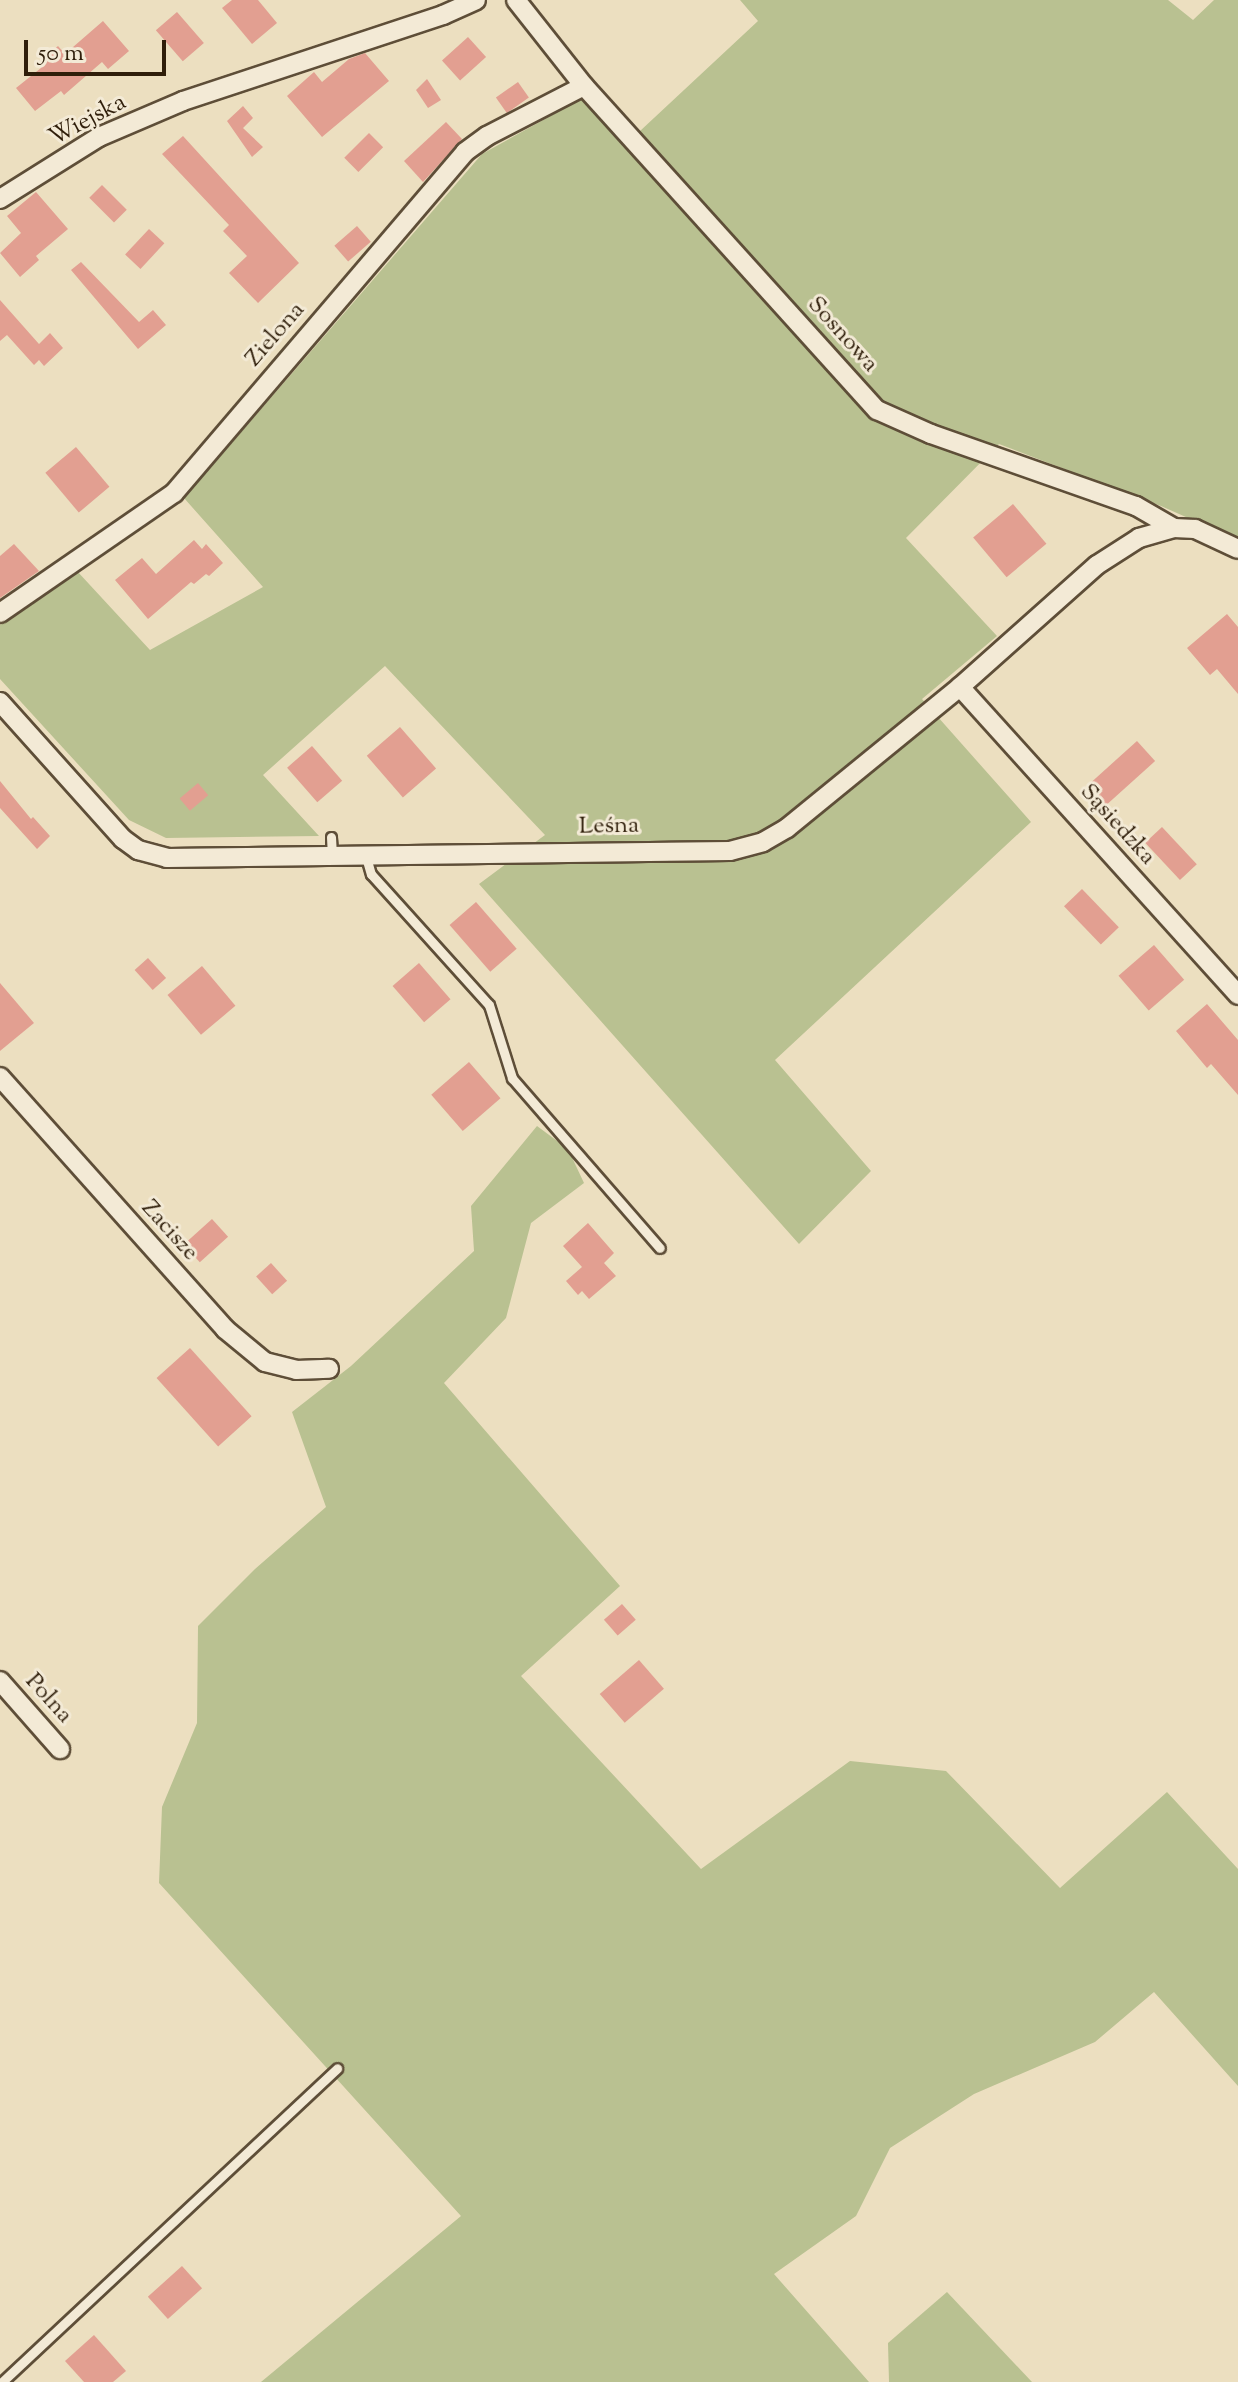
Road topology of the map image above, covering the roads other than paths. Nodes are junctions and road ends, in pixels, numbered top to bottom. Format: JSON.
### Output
{"nodes":[{"id":1,"x":476,"y":0,"type":"edge"},
{"id":2,"x":516,"y":0,"type":"edge"},
{"id":3,"x":584,"y":86,"type":"junction"},
{"id":4,"x":0,"y":199,"type":"edge"},
{"id":5,"x":1174,"y":528,"type":"junction"},
{"id":6,"x":1238,"y":549,"type":"edge"},
{"id":7,"x":0,"y":613,"type":"edge"},
{"id":8,"x":960,"y":687,"type":"junction"},
{"id":9,"x":0,"y":702,"type":"edge"},
{"id":10,"x":331,"y":837,"type":"dead end"},
{"id":11,"x":332,"y":857,"type":"junction"},
{"id":12,"x":366,"y":857,"type":"junction"},
{"id":13,"x":1238,"y":995,"type":"edge"},
{"id":14,"x":0,"y":1077,"type":"edge"},
{"id":15,"x":660,"y":1248,"type":"dead end"},
{"id":16,"x":329,"y":1369,"type":"dead end"},
{"id":17,"x":0,"y":1681,"type":"edge"},
{"id":18,"x":60,"y":1749,"type":"dead end"},
{"id":19,"x":337,"y":2068,"type":"dead end"},
{"id":20,"x":2,"y":2382,"type":"edge"}],
"edges":[{"from":1,"to":4,"type":"street","name":"Wiejska"},
{"from":2,"to":3,"type":"street","name":"Sosnowa"},
{"from":3,"to":5,"type":"street","name":"Sosnowa"},
{"from":3,"to":7,"type":"street","name":"Zielona"},
{"from":5,"to":6,"type":"street","name":"Sosnowa"},
{"from":5,"to":8,"type":"street","name":"Leśna"},
{"from":8,"to":12,"type":"street","name":"Leśna"},
{"from":8,"to":13,"type":"street","name":"Sąsiedzka"},
{"from":9,"to":11,"type":"street","name":"Leśna"},
{"from":10,"to":11,"type":"lane"},
{"from":11,"to":12,"type":"street","name":"Leśna"},
{"from":12,"to":15,"type":"lane"},
{"from":14,"to":16,"type":"street","name":"Zacisze"},
{"from":17,"to":18,"type":"street","name":"Polna"},
{"from":19,"to":20,"type":"lane"}]}
